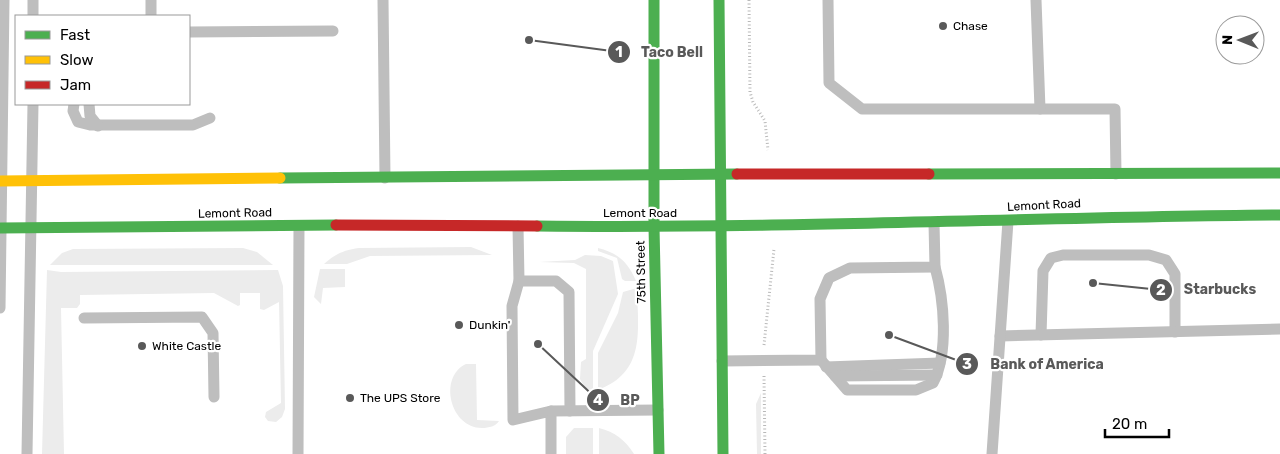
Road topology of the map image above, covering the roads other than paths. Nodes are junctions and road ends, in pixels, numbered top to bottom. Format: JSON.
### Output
{"nodes":[{"id":1,"x":4,"y":0,"type":"edge"},
{"id":2,"x":32,"y":0,"type":"edge"},
{"id":3,"x":151,"y":0,"type":"edge"},
{"id":4,"x":383,"y":0,"type":"edge"},
{"id":5,"x":654,"y":0,"type":"edge"},
{"id":6,"x":719,"y":0,"type":"edge"},
{"id":7,"x":828,"y":0,"type":"edge"},
{"id":8,"x":1036,"y":0,"type":"edge"},
{"id":9,"x":33,"y":15,"type":"edge"},
{"id":10,"x":151,"y":15,"type":"edge"},
{"id":11,"x":333,"y":31,"type":"dead end"},
{"id":12,"x":190,"y":32,"type":"edge"},
{"id":13,"x":33,"y":105,"type":"edge"},
{"id":14,"x":74,"y":105,"type":"edge"},
{"id":15,"x":90,"y":105,"type":"edge"},
{"id":16,"x":1040,"y":109,"type":"junction"},
{"id":17,"x":210,"y":118,"type":"dead end"},
{"id":18,"x":98,"y":126,"type":"junction"},
{"id":19,"x":1280,"y":173,"type":"edge"},
{"id":20,"x":1116,"y":174,"type":"junction"},
{"id":21,"x":721,"y":175,"type":"junction"},
{"id":22,"x":655,"y":176,"type":"junction"},
{"id":23,"x":385,"y":178,"type":"junction"},
{"id":24,"x":1,"y":181,"type":"edge"},
{"id":25,"x":33,"y":181,"type":"junction"},
{"id":26,"x":1280,"y":214,"type":"edge"},
{"id":27,"x":1008,"y":221,"type":"junction"},
{"id":28,"x":934,"y":223,"type":"junction"},
{"id":29,"x":722,"y":225,"type":"junction"},
{"id":30,"x":299,"y":226,"type":"junction"},
{"id":31,"x":518,"y":226,"type":"junction"},
{"id":32,"x":654,"y":227,"type":"junction"},
{"id":33,"x":1,"y":228,"type":"edge"},
{"id":34,"x":32,"y":228,"type":"junction"},
{"id":35,"x":935,"y":268,"type":"junction"},
{"id":36,"x":519,"y":281,"type":"junction"},
{"id":37,"x":0,"y":308,"type":"edge"},
{"id":38,"x":84,"y":318,"type":"dead end"},
{"id":39,"x":1280,"y":329,"type":"edge"},
{"id":40,"x":1175,"y":332,"type":"junction"},
{"id":41,"x":1041,"y":335,"type":"junction"},
{"id":42,"x":1000,"y":336,"type":"junction"},
{"id":43,"x":722,"y":361,"type":"junction"},
{"id":44,"x":824,"y":363,"type":"junction"},
{"id":45,"x":940,"y":363,"type":"junction"},
{"id":46,"x":214,"y":398,"type":"dead end"},
{"id":47,"x":658,"y":410,"type":"junction"},
{"id":48,"x":551,"y":411,"type":"junction"},
{"id":49,"x":570,"y":411,"type":"junction"},
{"id":50,"x":27,"y":454,"type":"edge"},
{"id":51,"x":298,"y":454,"type":"edge"},
{"id":52,"x":551,"y":454,"type":"edge"},
{"id":53,"x":659,"y":454,"type":"edge"},
{"id":54,"x":723,"y":454,"type":"edge"},
{"id":55,"x":992,"y":454,"type":"edge"}],
"edges":[{"from":1,"to":24,"type":"lane"},
{"from":2,"to":9,"type":"lane"},
{"from":3,"to":10,"type":"lane"},
{"from":4,"to":23,"type":"lane"},
{"from":5,"to":22,"type":"main road","name":"75th Street"},
{"from":6,"to":21,"type":"main road"},
{"from":7,"to":16,"type":"lane"},
{"from":8,"to":16,"type":"lane"},
{"from":11,"to":12,"type":"lane"},
{"from":13,"to":25,"type":"lane"},
{"from":14,"to":18,"type":"lane"},
{"from":15,"to":18,"type":"lane"},
{"from":16,"to":20,"type":"lane"},
{"from":17,"to":18,"type":"lane"},
{"from":19,"to":20,"type":"main road"},
{"from":20,"to":21,"type":"main road"},
{"from":21,"to":22,"type":"main road"},
{"from":21,"to":29,"type":"main road"},
{"from":22,"to":23,"type":"main road"},
{"from":22,"to":32,"type":"main road","name":"75th Street"},
{"from":23,"to":25,"type":"main road"},
{"from":24,"to":25,"type":"main road"},
{"from":24,"to":33,"type":"lane"},
{"from":25,"to":34,"type":"lane"},
{"from":26,"to":27,"type":"main road","name":"Lemont Road"},
{"from":27,"to":28,"type":"main road","name":"Lemont Road"},
{"from":27,"to":42,"type":"lane"},
{"from":28,"to":29,"type":"main road","name":"Lemont Road"},
{"from":28,"to":35,"type":"lane"},
{"from":29,"to":32,"type":"main road","name":"Lemont Road"},
{"from":29,"to":43,"type":"main road"},
{"from":30,"to":31,"type":"main road","name":"Lemont Road"},
{"from":30,"to":34,"type":"main road","name":"Lemont Road"},
{"from":30,"to":51,"type":"lane"},
{"from":31,"to":32,"type":"main road","name":"Lemont Road"},
{"from":31,"to":36,"type":"lane"},
{"from":32,"to":47,"type":"main road","name":"75th Street"},
{"from":33,"to":34,"type":"main road","name":"Lemont Road"},
{"from":33,"to":37,"type":"lane"},
{"from":34,"to":50,"type":"lane"},
{"from":35,"to":44,"type":"lane"},
{"from":35,"to":45,"type":"lane"},
{"from":36,"to":48,"type":"lane"},
{"from":36,"to":49,"type":"lane"},
{"from":38,"to":46,"type":"lane"},
{"from":39,"to":40,"type":"lane"},
{"from":40,"to":41,"type":"lane"},
{"from":40,"to":41,"type":"lane"},
{"from":41,"to":42,"type":"lane"},
{"from":42,"to":55,"type":"lane"},
{"from":43,"to":44,"type":"lane"},
{"from":43,"to":54,"type":"main road"},
{"from":44,"to":45,"type":"lane"},
{"from":44,"to":45,"type":"lane"},
{"from":47,"to":49,"type":"lane"},
{"from":47,"to":53,"type":"main road","name":"75th Street"},
{"from":48,"to":49,"type":"lane"},
{"from":48,"to":52,"type":"lane"}]}
